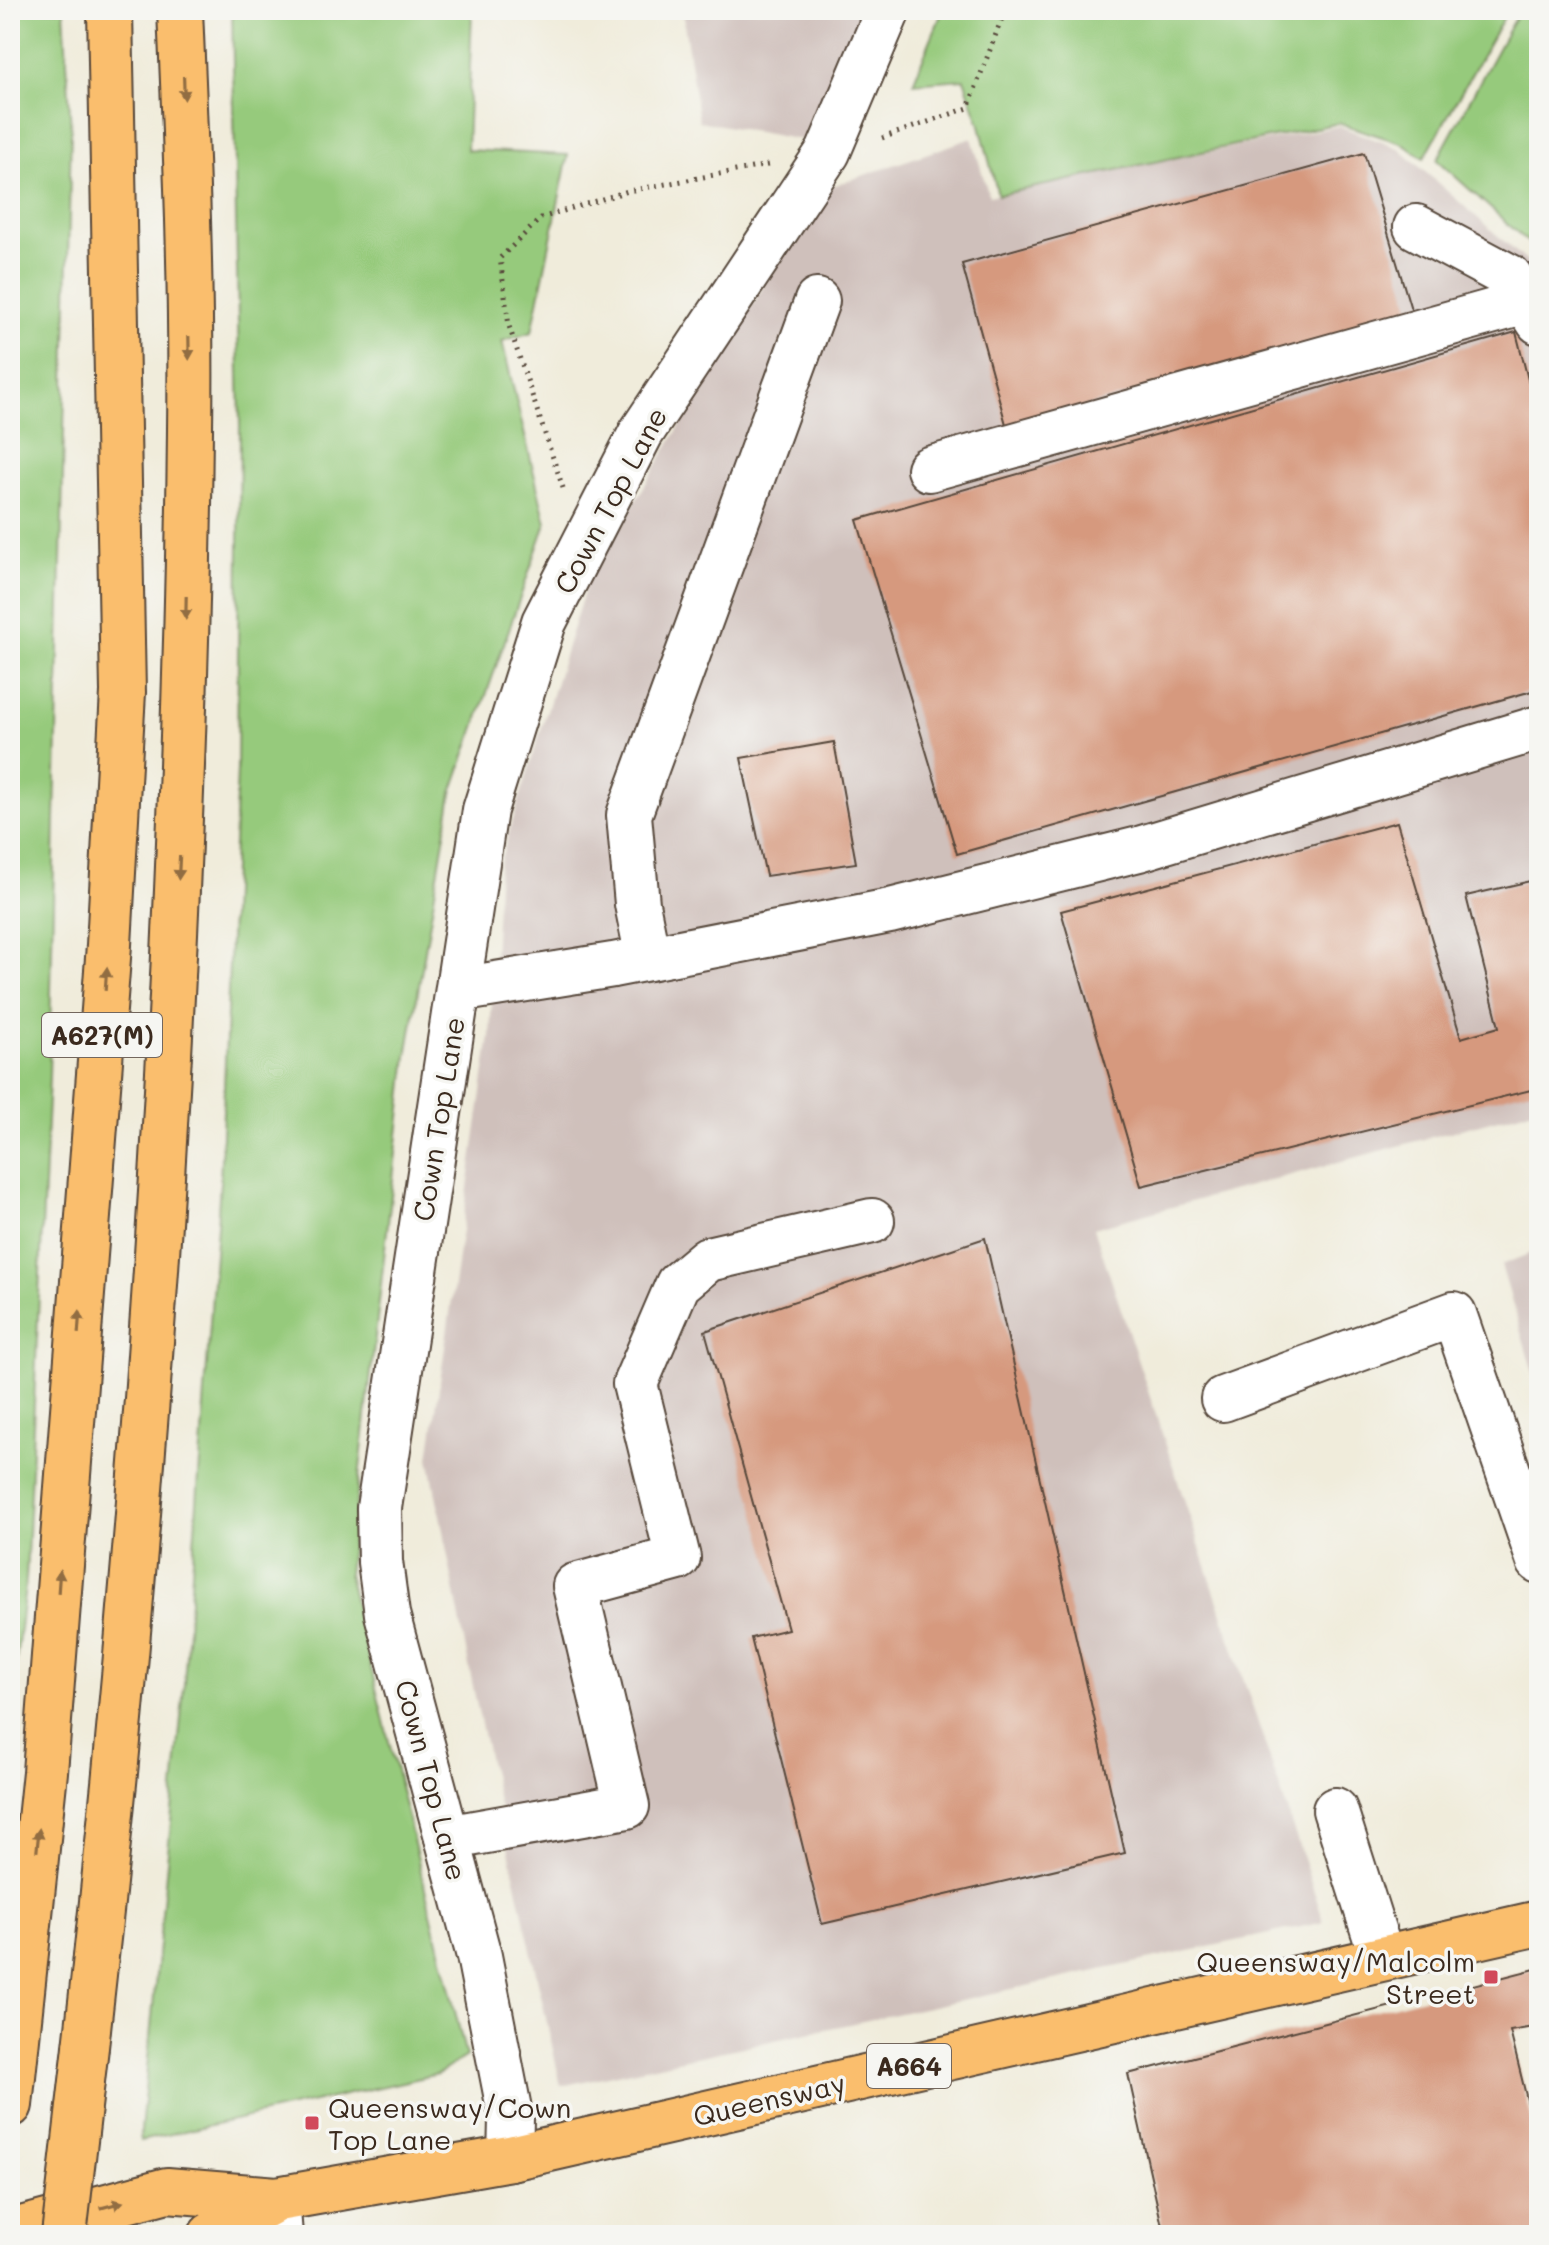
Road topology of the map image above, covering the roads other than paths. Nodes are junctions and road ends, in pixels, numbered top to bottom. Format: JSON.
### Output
{"nodes":[{"id":1,"x":110,"y":10,"type":"edge"},
{"id":2,"x":180,"y":10,"type":"edge"},
{"id":3,"x":888,"y":10,"type":"edge"},
{"id":4,"x":1416,"y":227,"type":"dead end"},
{"id":5,"x":817,"y":301,"type":"dead end"},
{"id":6,"x":1532,"y":312,"type":"edge"},
{"id":7,"x":929,"y":469,"type":"dead end"},
{"id":8,"x":1539,"y":728,"type":"edge"},
{"id":9,"x":648,"y":958,"type":"junction"},
{"id":10,"x":458,"y":990,"type":"junction"},
{"id":11,"x":872,"y":1221,"type":"dead end"},
{"id":12,"x":1223,"y":1399,"type":"dead end"},
{"id":13,"x":1539,"y":1561,"type":"edge"},
{"id":14,"x":1335,"y":1810,"type":"dead end"},
{"id":15,"x":447,"y":1838,"type":"junction"},
{"id":16,"x":1539,"y":1923,"type":"edge"},
{"id":17,"x":1382,"y":1958,"type":"junction"},
{"id":18,"x":10,"y":2105,"type":"edge"},
{"id":19,"x":510,"y":2158,"type":"junction"},
{"id":20,"x":279,"y":2217,"type":"edge"},
{"id":21,"x":10,"y":2232,"type":"edge"},
{"id":22,"x":64,"y":2235,"type":"edge"},
{"id":23,"x":211,"y":2235,"type":"edge"}],
"edges":[{"from":18,"to":1,"type":"main road","number":"A627(M)","one_way":true},
{"from":2,"to":22,"type":"main road","number":"A627(M)","one_way":true,"bridge":true},
{"from":3,"to":10,"type":"street","name":"Cown Top Lane"},
{"from":4,"to":6,"type":"street"},
{"from":5,"to":9,"type":"street"},
{"from":6,"to":7,"type":"street"},
{"from":8,"to":9,"type":"street"},
{"from":9,"to":10,"type":"street"},
{"from":10,"to":15,"type":"street","name":"Cown Top Lane"},
{"from":11,"to":15,"type":"street"},
{"from":12,"to":13,"type":"street"},
{"from":14,"to":17,"type":"street"},
{"from":15,"to":19,"type":"street","name":"Cown Top Lane"},
{"from":16,"to":17,"type":"main road","name":"Queensway","number":"A664"},
{"from":17,"to":19,"type":"main road","name":"Queensway","number":"A664"},
{"from":19,"to":20,"type":"main road","name":"Queensway","number":"A664"},
{"from":21,"to":20,"type":"main road","name":"Queensway","number":"A664","one_way":true},
{"from":20,"to":23,"type":"main road","name":"Queensway","number":"A664"}]}
